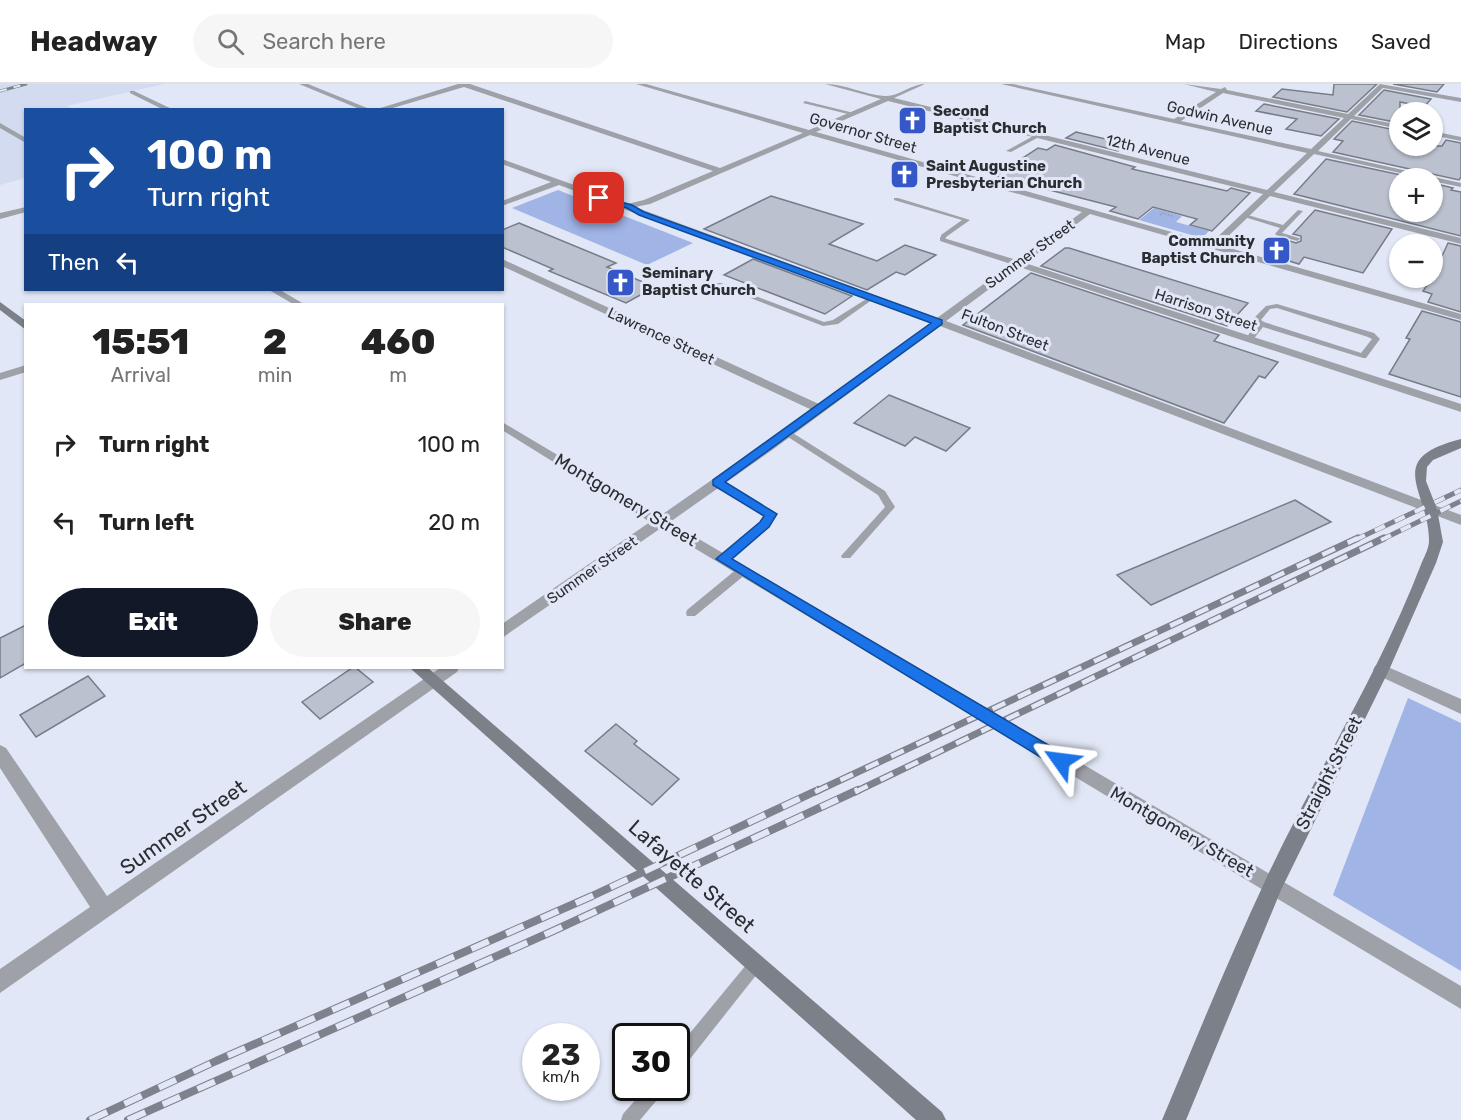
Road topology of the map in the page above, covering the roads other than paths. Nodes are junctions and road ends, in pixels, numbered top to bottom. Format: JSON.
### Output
{"nodes":[{"id":1,"x":302,"y":84,"type":"edge"},
{"id":2,"x":464,"y":84,"type":"edge"},
{"id":3,"x":639,"y":84,"type":"edge"},
{"id":4,"x":828,"y":84,"type":"edge"},
{"id":5,"x":922,"y":84,"type":"edge"},
{"id":6,"x":1004,"y":84,"type":"edge"},
{"id":7,"x":1187,"y":84,"type":"edge"},
{"id":8,"x":1232,"y":84,"type":"edge"},
{"id":9,"x":1383,"y":85,"type":"edge"},
{"id":10,"x":1222,"y":91,"type":"junction"},
{"id":11,"x":132,"y":92,"type":"dead end"},
{"id":12,"x":888,"y":99,"type":"junction"},
{"id":13,"x":1461,"y":100,"type":"edge"},
{"id":14,"x":805,"y":102,"type":"dead end"},
{"id":15,"x":167,"y":108,"type":"edge"},
{"id":16,"x":364,"y":108,"type":"edge"},
{"id":17,"x":385,"y":108,"type":"edge"},
{"id":18,"x":852,"y":114,"type":"junction"},
{"id":19,"x":1349,"y":117,"type":"junction"},
{"id":20,"x":1175,"y":122,"type":"junction"},
{"id":21,"x":0,"y":125,"type":"edge"},
{"id":22,"x":1389,"y":125,"type":"edge"},
{"id":23,"x":810,"y":133,"type":"junction"},
{"id":24,"x":1443,"y":135,"type":"edge"},
{"id":25,"x":1037,"y":136,"type":"junction"},
{"id":26,"x":1461,"y":139,"type":"edge"},
{"id":27,"x":24,"y":140,"type":"edge"},
{"id":28,"x":1008,"y":152,"type":"dead end"},
{"id":29,"x":1311,"y":152,"type":"junction"},
{"id":30,"x":504,"y":161,"type":"edge"},
{"id":31,"x":1389,"y":169,"type":"edge"},
{"id":32,"x":721,"y":171,"type":"junction"},
{"id":33,"x":1443,"y":181,"type":"edge"},
{"id":34,"x":558,"y":182,"type":"junction"},
{"id":35,"x":1461,"y":185,"type":"edge"},
{"id":36,"x":1268,"y":194,"type":"junction"},
{"id":37,"x":896,"y":198,"type":"dead end"},
{"id":38,"x":504,"y":203,"type":"edge"},
{"id":39,"x":629,"y":206,"type":"junction"},
{"id":40,"x":24,"y":210,"type":"edge"},
{"id":41,"x":1089,"y":211,"type":"junction"},
{"id":42,"x":1300,"y":211,"type":"dead end"},
{"id":43,"x":0,"y":216,"type":"edge"},
{"id":44,"x":1244,"y":216,"type":"junction"},
{"id":45,"x":1284,"y":227,"type":"junction"},
{"id":46,"x":943,"y":239,"type":"joint"},
{"id":47,"x":1297,"y":239,"type":"dead end"},
{"id":48,"x":1461,"y":241,"type":"edge"},
{"id":49,"x":1213,"y":246,"type":"junction"},
{"id":50,"x":504,"y":263,"type":"edge"},
{"id":51,"x":1017,"y":264,"type":"junction"},
{"id":52,"x":719,"y":284,"type":"dead end"},
{"id":53,"x":279,"y":291,"type":"edge"},
{"id":54,"x":873,"y":297,"type":"junction"},
{"id":55,"x":297,"y":303,"type":"edge"},
{"id":56,"x":0,"y":305,"type":"edge"},
{"id":57,"x":1461,"y":316,"type":"edge"},
{"id":58,"x":938,"y":322,"type":"junction"},
{"id":59,"x":1262,"y":324,"type":"junction"},
{"id":60,"x":24,"y":325,"type":"edge"},
{"id":61,"x":1249,"y":339,"type":"junction"},
{"id":62,"x":24,"y":369,"type":"edge"},
{"id":63,"x":0,"y":377,"type":"edge"},
{"id":64,"x":1461,"y":408,"type":"edge"},
{"id":65,"x":820,"y":409,"type":"junction"},
{"id":66,"x":504,"y":426,"type":"edge"},
{"id":67,"x":788,"y":433,"type":"junction"},
{"id":68,"x":1461,"y":443,"type":"edge"},
{"id":69,"x":717,"y":483,"type":"junction"},
{"id":70,"x":1430,"y":509,"type":"junction"},
{"id":71,"x":1461,"y":520,"type":"edge"},
{"id":72,"x":660,"y":522,"type":"junction"},
{"id":73,"x":846,"y":556,"type":"dead end"},
{"id":74,"x":723,"y":559,"type":"junction"},
{"id":75,"x":742,"y":571,"type":"junction"},
{"id":76,"x":691,"y":613,"type":"dead end"},
{"id":77,"x":504,"y":631,"type":"edge"},
{"id":78,"x":447,"y":669,"type":"edge"},
{"id":79,"x":1381,"y":670,"type":"junction"},
{"id":80,"x":425,"y":674,"type":"edge"},
{"id":81,"x":1461,"y":707,"type":"edge"},
{"id":82,"x":0,"y":753,"type":"edge"},
{"id":83,"x":1273,"y":885,"type":"junction"},
{"id":84,"x":104,"y":910,"type":"junction"},
{"id":85,"x":756,"y":964,"type":"junction"},
{"id":86,"x":0,"y":982,"type":"edge"},
{"id":87,"x":1461,"y":998,"type":"edge"},
{"id":88,"x":690,"y":1046,"type":"edge"},
{"id":89,"x":645,"y":1101,"type":"edge"},
{"id":90,"x":629,"y":1120,"type":"edge"},
{"id":91,"x":934,"y":1120,"type":"edge"},
{"id":92,"x":1174,"y":1120,"type":"edge"}],
"edges":[{"from":1,"to":16,"type":"street"},
{"from":2,"to":17,"type":"street"},
{"from":2,"to":32,"type":"street"},
{"from":3,"to":23,"type":"street","name":"Governor Street"},
{"from":4,"to":12,"type":"street","name":"12th Avenue"},
{"from":5,"to":12,"type":"street"},
{"from":6,"to":20,"type":"street","name":"Godwin Avenue"},
{"from":7,"to":10,"type":"street"},
{"from":8,"to":10,"type":"street"},
{"from":9,"to":13,"type":"street"},
{"from":9,"to":19,"type":"street"},
{"from":10,"to":19,"type":"street"},
{"from":10,"to":20,"type":"street"},
{"from":11,"to":15,"type":"street"},
{"from":12,"to":18,"type":"street"},
{"from":12,"to":25,"type":"street","name":"12th Avenue"},
{"from":14,"to":18,"type":"lane"},
{"from":18,"to":23,"type":"street"},
{"from":19,"to":22,"type":"street"},
{"from":19,"to":29,"type":"street"},
{"from":20,"to":29,"type":"street","name":"Godwin Avenue"},
{"from":21,"to":27,"type":"street"},
{"from":23,"to":32,"type":"street"},
{"from":23,"to":41,"type":"street","name":"Governor Street"},
{"from":24,"to":26,"type":"street"},
{"from":25,"to":28,"type":"lane"},
{"from":25,"to":36,"type":"street","name":"12th Avenue"},
{"from":29,"to":31,"type":"street","name":"Godwin Avenue"},
{"from":29,"to":36,"type":"street"},
{"from":30,"to":34,"type":"street","name":"Fulton Street"},
{"from":32,"to":39,"type":"street"},
{"from":33,"to":35,"type":"street","name":"Godwin Avenue"},
{"from":34,"to":38,"type":"street"},
{"from":34,"to":39,"type":"street","name":"Fulton Street"},
{"from":36,"to":44,"type":"street"},
{"from":36,"to":48,"type":"street","name":"12th Avenue"},
{"from":37,"to":46,"type":"lane"},
{"from":39,"to":54,"type":"street","name":"Fulton Street"},
{"from":40,"to":43,"type":"street"},
{"from":41,"to":49,"type":"street","name":"Governor Street"},
{"from":41,"to":51,"type":"street","name":"Summer Street"},
{"from":42,"to":45,"type":"lane"},
{"from":44,"to":45,"type":"lane"},
{"from":44,"to":49,"type":"street"},
{"from":45,"to":47,"type":"lane"},
{"from":46,"to":51,"type":"street","name":"Harrison Street"},
{"from":49,"to":57,"type":"street","name":"Governor Street"},
{"from":50,"to":65,"type":"street","name":"Lawrence Street"},
{"from":51,"to":58,"type":"street","name":"Summer Street"},
{"from":51,"to":61,"type":"street","name":"Harrison Street"},
{"from":52,"to":54,"type":"lane"},
{"from":53,"to":55,"type":"street"},
{"from":54,"to":58,"type":"street","name":"Fulton Street"},
{"from":56,"to":60,"type":"main road"},
{"from":58,"to":65,"type":"street","name":"Summer Street"},
{"from":58,"to":70,"type":"street","name":"Fulton Street"},
{"from":59,"to":59,"type":"lane"},
{"from":59,"to":61,"type":"lane"},
{"from":61,"to":64,"type":"street","name":"Harrison Street"},
{"from":62,"to":63,"type":"street"},
{"from":65,"to":67,"type":"street","name":"Summer Street"},
{"from":66,"to":72,"type":"street","name":"Montgomery Street"},
{"from":67,"to":69,"type":"street","name":"Summer Street"},
{"from":67,"to":73,"type":"lane"},
{"from":68,"to":70,"type":"main road","name":"Straight Street"},
{"from":69,"to":72,"type":"street","name":"Summer Street"},
{"from":69,"to":74,"type":"lane"},
{"from":70,"to":71,"type":"street","name":"Fulton Street"},
{"from":70,"to":79,"type":"main road","name":"Straight Street"},
{"from":72,"to":74,"type":"street","name":"Montgomery Street"},
{"from":72,"to":77,"type":"street","name":"Summer Street"},
{"from":74,"to":75,"type":"street","name":"Montgomery Street"},
{"from":75,"to":76,"type":"lane"},
{"from":75,"to":83,"type":"street","name":"Montgomery Street"},
{"from":78,"to":80,"type":"street","name":"Summer Street"},
{"from":79,"to":81,"type":"street"},
{"from":79,"to":83,"type":"main road","name":"Straight Street"},
{"from":80,"to":84,"type":"street","name":"Summer Street"},
{"from":80,"to":85,"type":"main road","name":"Lafayette Street"},
{"from":82,"to":84,"type":"street"},
{"from":83,"to":87,"type":"street","name":"Montgomery Street"},
{"from":83,"to":92,"type":"main road","name":"Straight Street"},
{"from":84,"to":86,"type":"street","name":"Summer Street"},
{"from":85,"to":88,"type":"lane"},
{"from":85,"to":91,"type":"main road","name":"Lafayette Street"},
{"from":89,"to":90,"type":"lane"}]}
